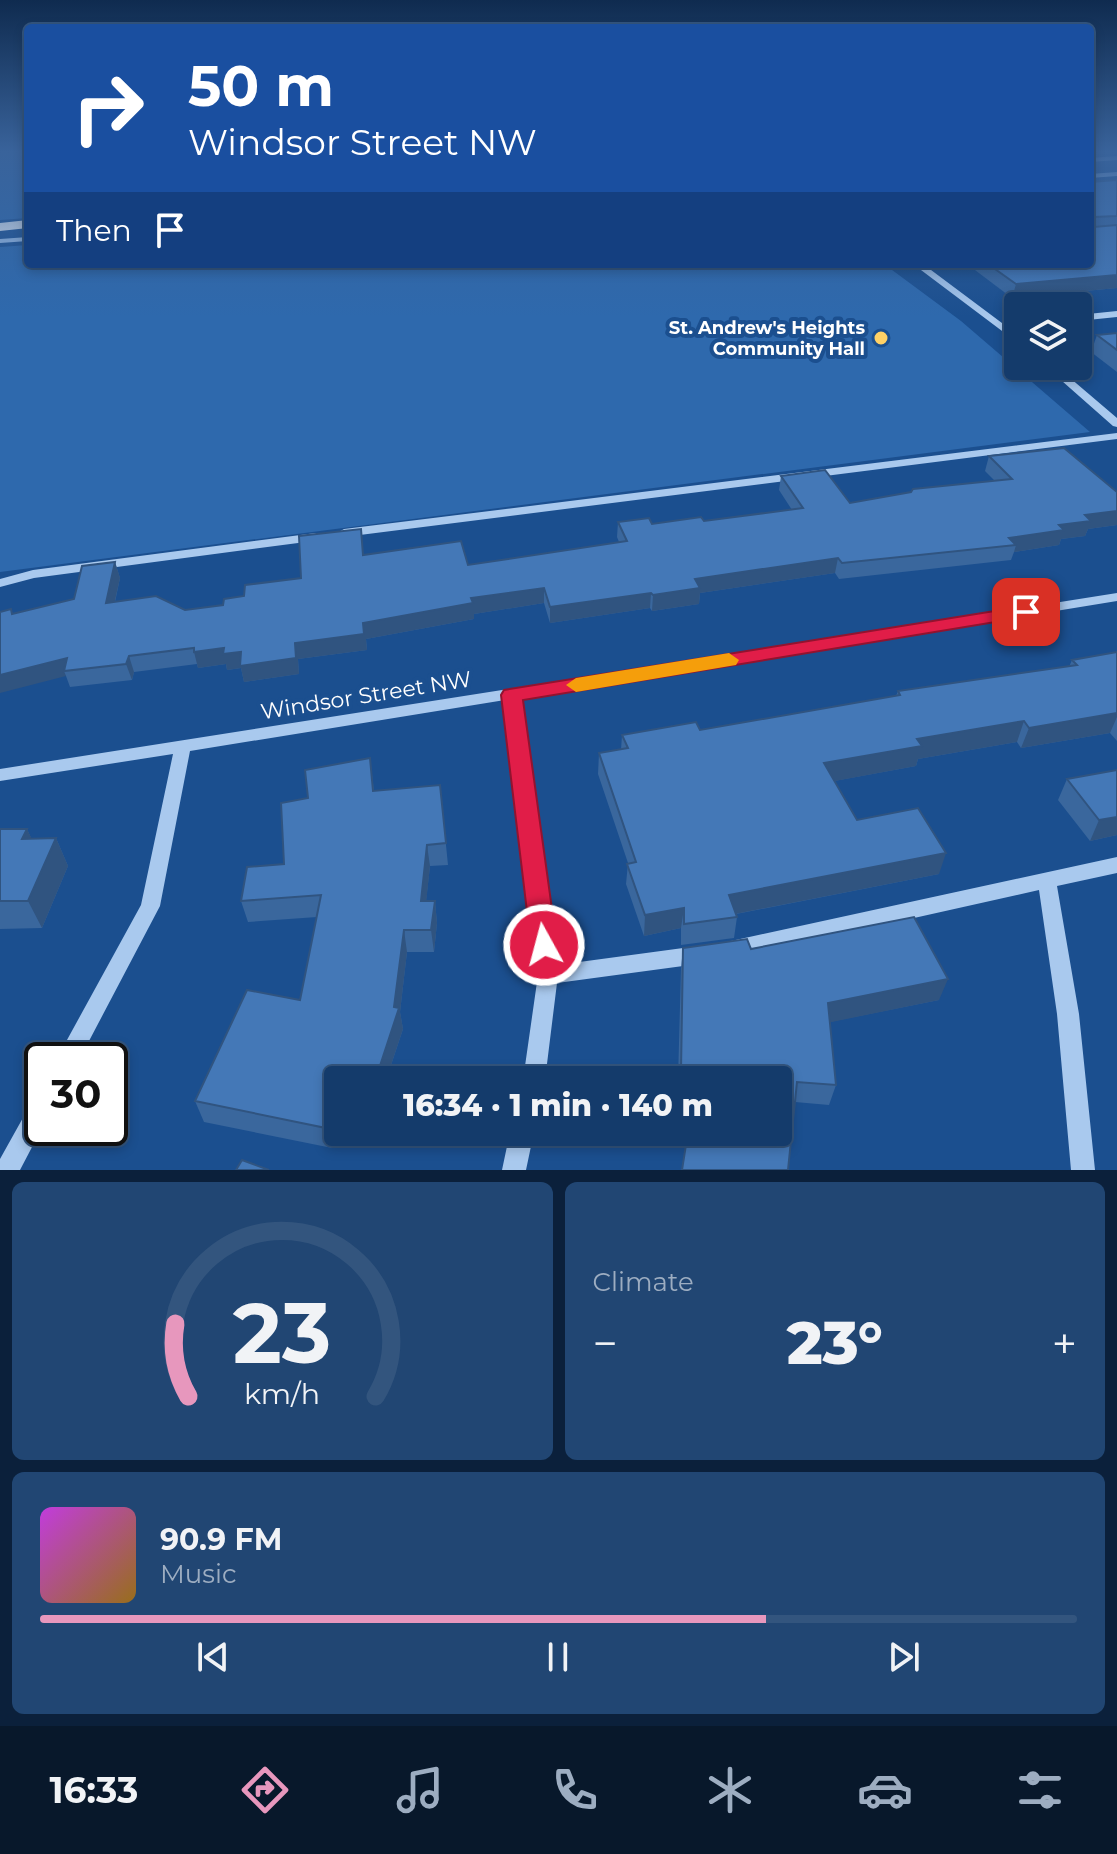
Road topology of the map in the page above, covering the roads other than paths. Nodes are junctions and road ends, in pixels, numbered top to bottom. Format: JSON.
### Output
{"nodes":[{"id":1,"x":24,"y":226,"type":"edge"},
{"id":2,"x":0,"y":229,"type":"edge"},
{"id":3,"x":24,"y":239,"type":"edge"},
{"id":4,"x":0,"y":241,"type":"edge"},
{"id":5,"x":922,"y":268,"type":"edge"},
{"id":6,"x":1117,"y":314,"type":"edge"},
{"id":7,"x":1092,"y":317,"type":"edge"},
{"id":8,"x":1001,"y":326,"type":"junction"},
{"id":9,"x":1004,"y":326,"type":"edge"},
{"id":10,"x":1004,"y":328,"type":"edge"},
{"id":11,"x":1066,"y":380,"type":"edge"},
{"id":12,"x":1117,"y":424,"type":"edge"},
{"id":13,"x":1117,"y":436,"type":"edge"},
{"id":14,"x":0,"y":583,"type":"edge"},
{"id":15,"x":1117,"y":597,"type":"edge"},
{"id":16,"x":512,"y":695,"type":"junction"},
{"id":17,"x":183,"y":746,"type":"junction"},
{"id":18,"x":0,"y":775,"type":"edge"},
{"id":19,"x":1117,"y":865,"type":"edge"},
{"id":20,"x":1047,"y":880,"type":"junction"},
{"id":21,"x":548,"y":975,"type":"junction"},
{"id":22,"x":77,"y":1042,"type":"edge"},
{"id":23,"x":536,"y":1066,"type":"edge"},
{"id":24,"x":24,"y":1139,"type":"edge"},
{"id":25,"x":519,"y":1146,"type":"edge"},
{"id":26,"x":7,"y":1170,"type":"edge"},
{"id":27,"x":514,"y":1170,"type":"edge"},
{"id":28,"x":1083,"y":1170,"type":"edge"}],
"edges":[{"from":1,"to":2,"type":"highway"},
{"from":3,"to":4,"type":"street"},
{"from":5,"to":8,"type":"street"},
{"from":6,"to":7,"type":"street"},
{"from":8,"to":9,"type":"street"},
{"from":8,"to":10,"type":"street"},
{"from":11,"to":12,"type":"street"},
{"from":13,"to":14,"type":"street"},
{"from":15,"to":16,"type":"street","name":"Windsor Street NW"},
{"from":16,"to":17,"type":"street","name":"Windsor Street NW"},
{"from":16,"to":21,"type":"street"},
{"from":17,"to":18,"type":"street","name":"Windsor Street NW"},
{"from":17,"to":22,"type":"street"},
{"from":19,"to":20,"type":"street"},
{"from":20,"to":21,"type":"street"},
{"from":20,"to":28,"type":"street"},
{"from":21,"to":23,"type":"street"},
{"from":24,"to":26,"type":"street"},
{"from":25,"to":27,"type":"street"}]}
